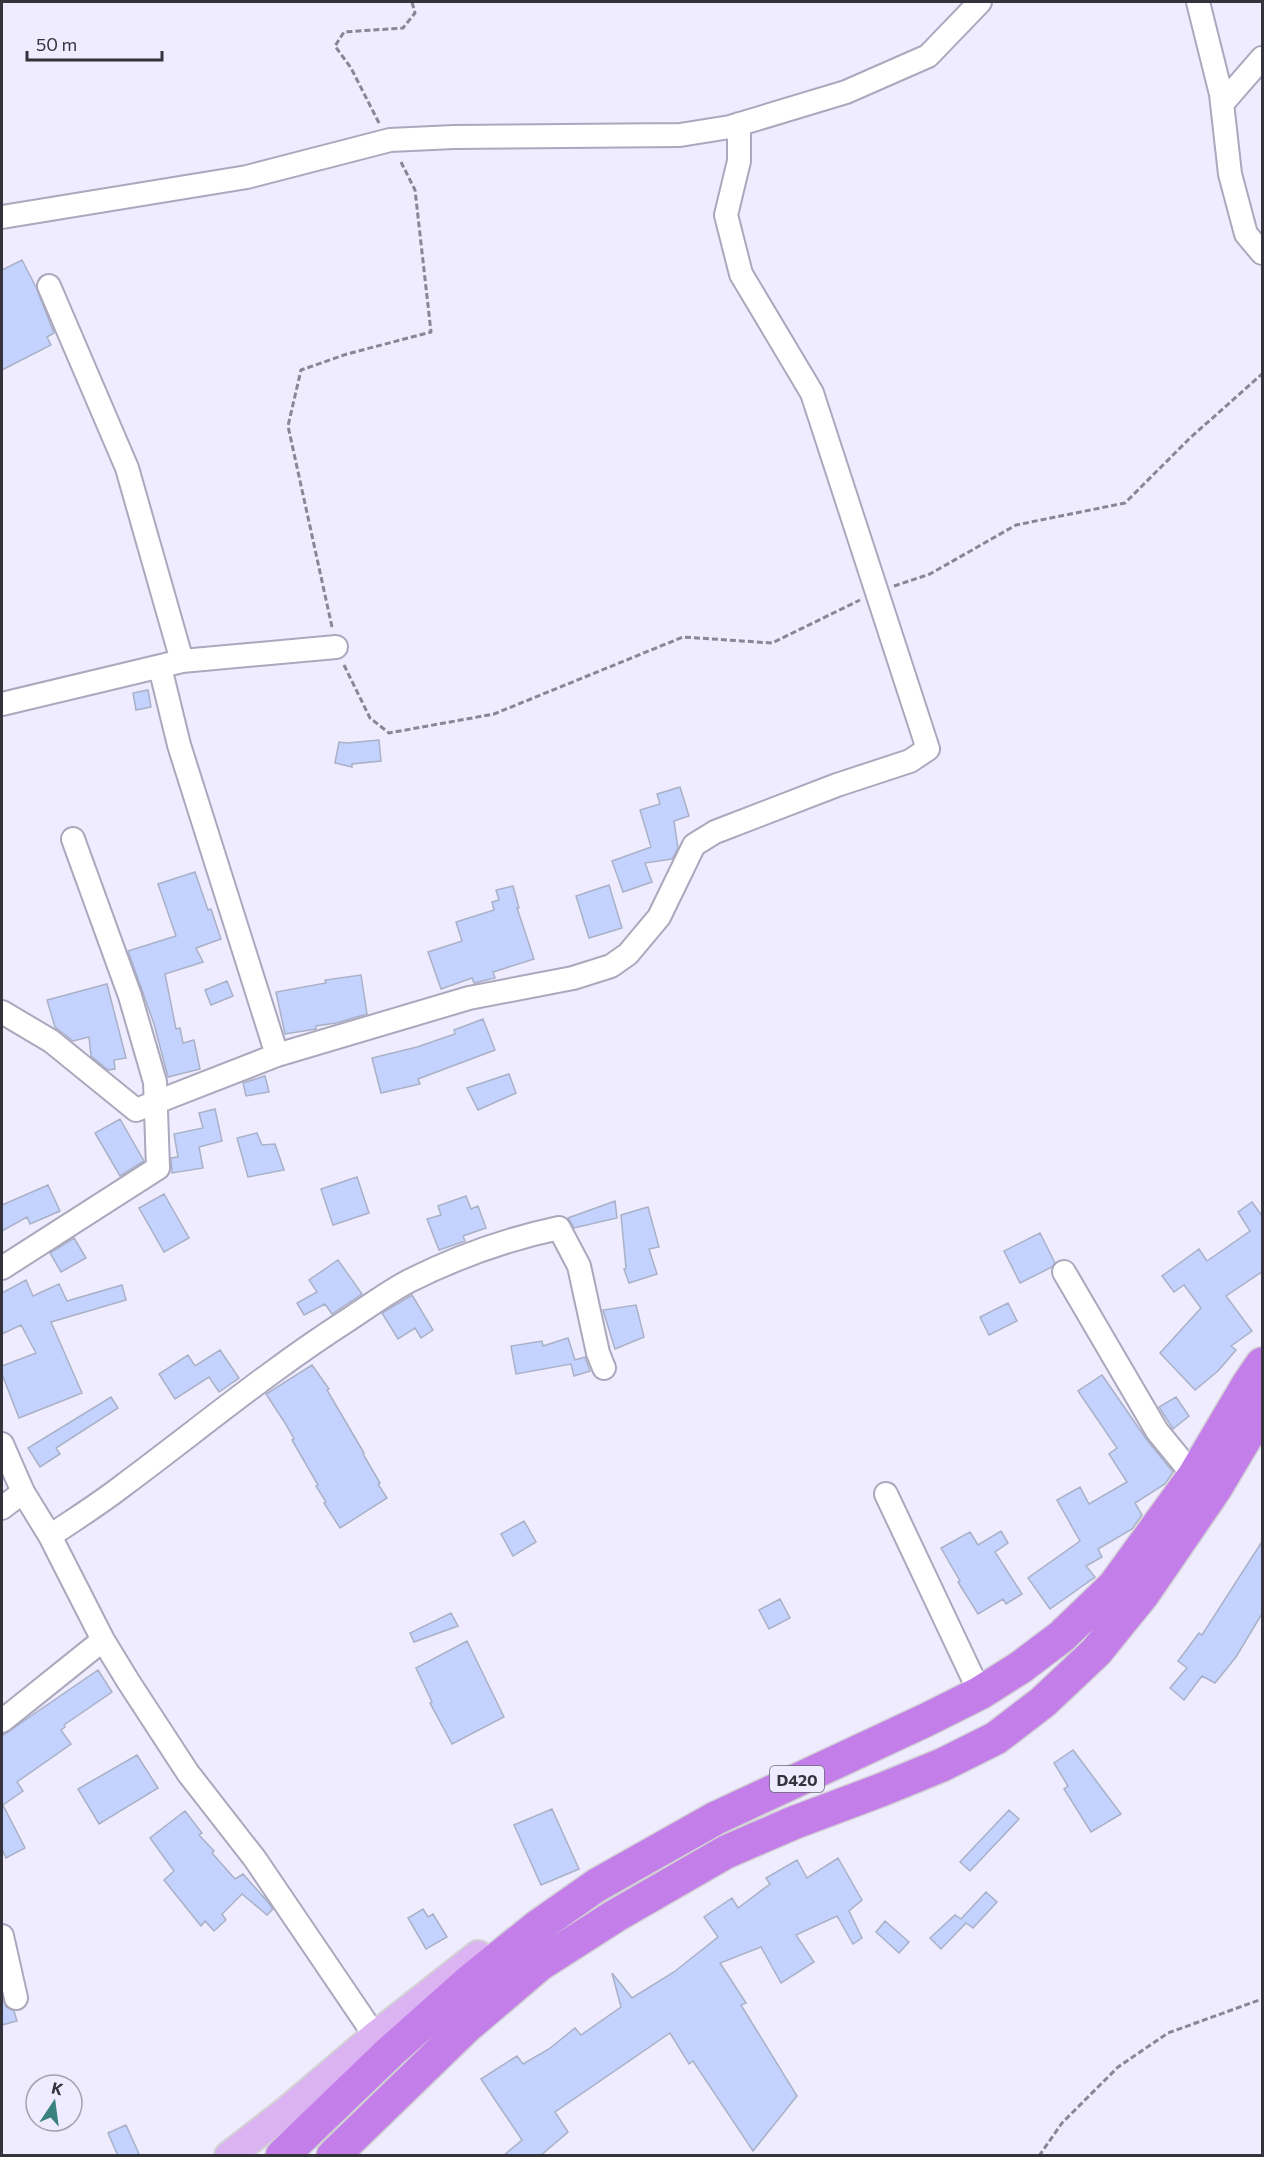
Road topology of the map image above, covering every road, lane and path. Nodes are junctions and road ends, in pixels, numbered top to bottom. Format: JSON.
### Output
{"nodes":[{"id":1,"x":412,"y":2,"type":"edge"},
{"id":2,"x":981,"y":2,"type":"edge"},
{"id":3,"x":1198,"y":2,"type":"edge"},
{"id":4,"x":1263,"y":58,"type":"edge"},
{"id":5,"x":1222,"y":104,"type":"junction"},
{"id":6,"x":740,"y":124,"type":"junction"},
{"id":7,"x":390,"y":140,"type":"junction"},
{"id":8,"x":2,"y":217,"type":"edge"},
{"id":9,"x":1263,"y":253,"type":"edge"},
{"id":10,"x":49,"y":286,"type":"dead end"},
{"id":11,"x":1263,"y":375,"type":"edge"},
{"id":12,"x":878,"y":591,"type":"junction"},
{"id":13,"x":336,"y":647,"type":"junction"},
{"id":14,"x":182,"y":661,"type":"junction"},
{"id":15,"x":160,"y":667,"type":"junction"},
{"id":16,"x":2,"y":704,"type":"edge"},
{"id":17,"x":73,"y":839,"type":"dead end"},
{"id":18,"x":2,"y":1012,"type":"edge"},
{"id":19,"x":277,"y":1055,"type":"junction"},
{"id":20,"x":157,"y":1101,"type":"junction"},
{"id":21,"x":2,"y":1268,"type":"edge"},
{"id":22,"x":1064,"y":1272,"type":"dead end"},
{"id":23,"x":1263,"y":1364,"type":"edge"},
{"id":24,"x":603,"y":1368,"type":"dead end"},
{"id":25,"x":1263,"y":1410,"type":"edge"},
{"id":26,"x":2,"y":1444,"type":"edge"},
{"id":27,"x":1194,"y":1476,"type":"junction"},
{"id":28,"x":23,"y":1492,"type":"junction"},
{"id":29,"x":886,"y":1494,"type":"dead end"},
{"id":30,"x":2,"y":1508,"type":"edge"},
{"id":31,"x":50,"y":1536,"type":"junction"},
{"id":32,"x":103,"y":1640,"type":"junction"},
{"id":33,"x":980,"y":1693,"type":"junction"},
{"id":34,"x":2,"y":1721,"type":"edge"},
{"id":35,"x":682,"y":1838,"type":"junction"},
{"id":36,"x":2,"y":1936,"type":"edge"},
{"id":37,"x":16,"y":1998,"type":"dead end"},
{"id":38,"x":1263,"y":1999,"type":"edge"},
{"id":39,"x":375,"y":2036,"type":"junction"},
{"id":40,"x":229,"y":2156,"type":"edge"},
{"id":41,"x":282,"y":2156,"type":"edge"},
{"id":42,"x":333,"y":2156,"type":"edge"},
{"id":43,"x":1039,"y":2156,"type":"edge"}],
"edges":[{"from":1,"to":7,"type":"path"},
{"from":2,"to":6,"type":"street"},
{"from":3,"to":5,"type":"street"},
{"from":4,"to":5,"type":"street"},
{"from":5,"to":9,"type":"street"},
{"from":6,"to":7,"type":"street"},
{"from":6,"to":12,"type":"street"},
{"from":7,"to":8,"type":"street"},
{"from":7,"to":13,"type":"path"},
{"from":10,"to":14,"type":"street"},
{"from":11,"to":12,"type":"path"},
{"from":12,"to":13,"type":"path"},
{"from":12,"to":19,"type":"street"},
{"from":13,"to":14,"type":"street"},
{"from":14,"to":15,"type":"street"},
{"from":15,"to":16,"type":"street"},
{"from":15,"to":19,"type":"street"},
{"from":17,"to":20,"type":"street"},
{"from":18,"to":20,"type":"street"},
{"from":19,"to":20,"type":"street"},
{"from":20,"to":21,"type":"street"},
{"from":22,"to":27,"type":"street"},
{"from":23,"to":27,"type":"highway","number":"D420"},
{"from":24,"to":31,"type":"street"},
{"from":25,"to":42,"type":"highway","number":"D420"},
{"from":26,"to":28,"type":"street"},
{"from":27,"to":33,"type":"highway","number":"D420"},
{"from":28,"to":30,"type":"street"},
{"from":28,"to":31,"type":"street"},
{"from":29,"to":33,"type":"street"},
{"from":31,"to":32,"type":"street"},
{"from":32,"to":34,"type":"street"},
{"from":32,"to":39,"type":"street"},
{"from":33,"to":35,"type":"highway","number":"D420"},
{"from":35,"to":39,"type":"main road"},
{"from":35,"to":41,"type":"highway","number":"D420"},
{"from":36,"to":37,"type":"street"},
{"from":38,"to":43,"type":"path"},
{"from":39,"to":40,"type":"main road"}]}
